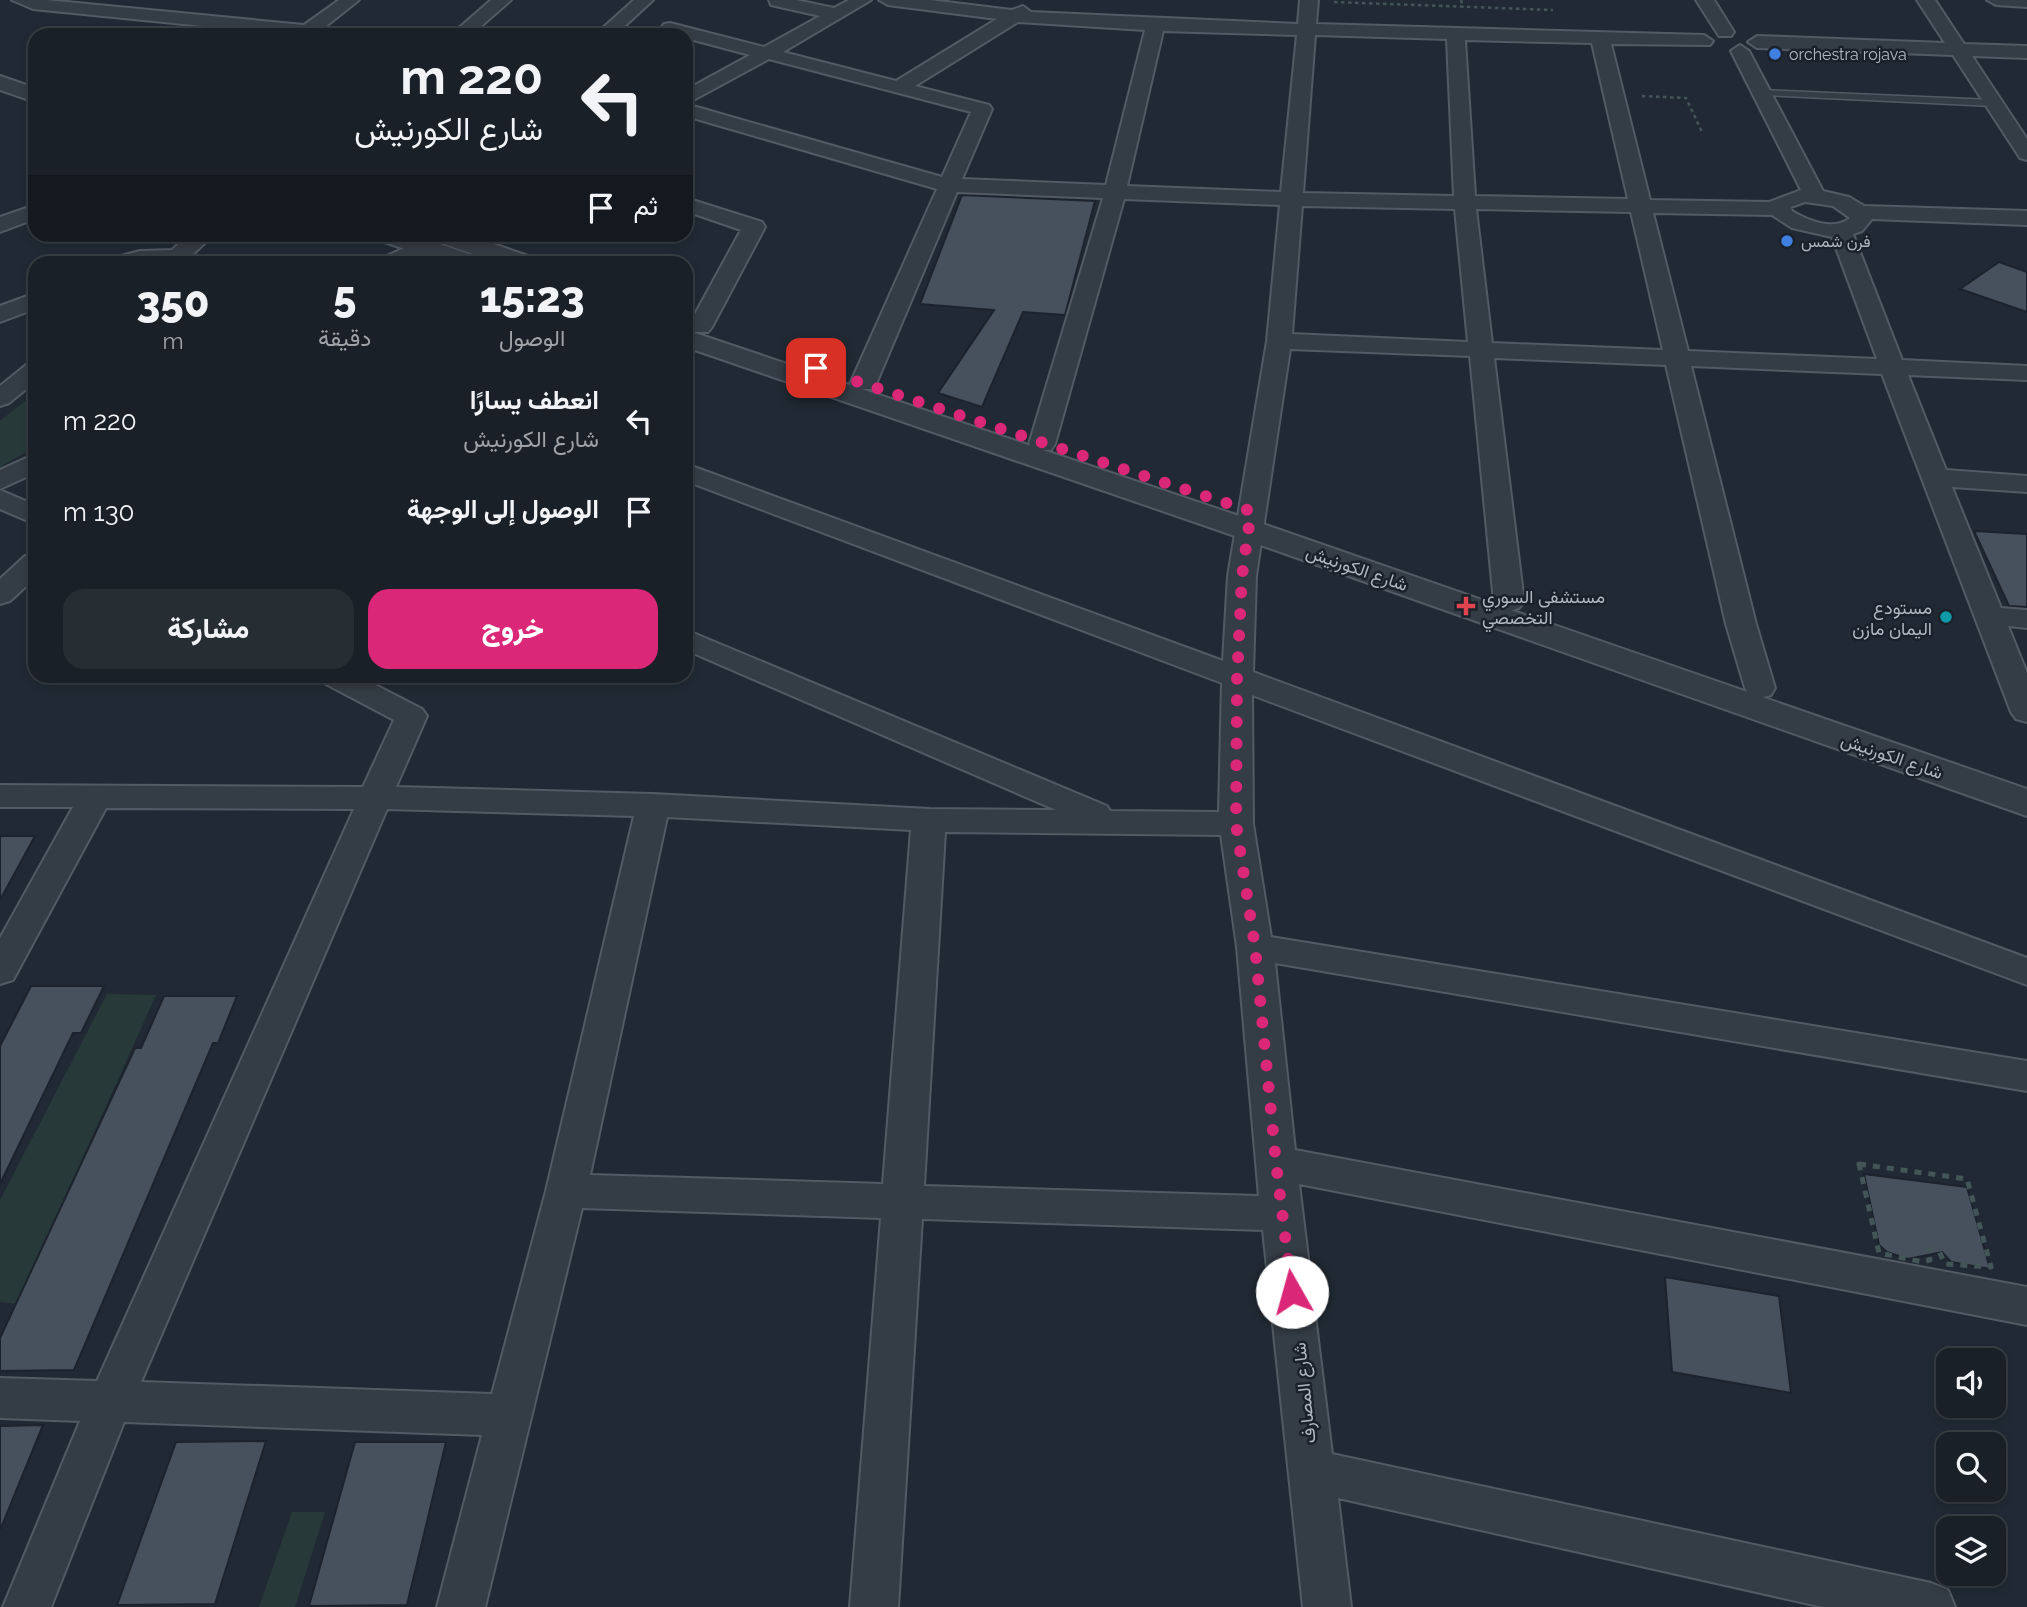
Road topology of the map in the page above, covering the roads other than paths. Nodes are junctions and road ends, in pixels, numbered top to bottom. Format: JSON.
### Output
{"nodes":[{"id":1,"x":213,"y":0,"type":"edge"},
{"id":2,"x":350,"y":0,"type":"edge"},
{"id":3,"x":486,"y":0,"type":"edge"},
{"id":4,"x":502,"y":0,"type":"edge"},
{"id":5,"x":644,"y":0,"type":"edge"},
{"id":6,"x":778,"y":0,"type":"edge"},
{"id":7,"x":862,"y":0,"type":"edge"},
{"id":8,"x":888,"y":0,"type":"edge"},
{"id":9,"x":1039,"y":0,"type":"edge"},
{"id":10,"x":1309,"y":0,"type":"edge"},
{"id":11,"x":1705,"y":0,"type":"edge"},
{"id":12,"x":1926,"y":0,"type":"edge"},
{"id":13,"x":1996,"y":0,"type":"edge"},
{"id":14,"x":2027,"y":2,"type":"edge"},
{"id":15,"x":28,"y":4,"type":"edge"},
{"id":16,"x":836,"y":14,"type":"junction"},
{"id":17,"x":1016,"y":16,"type":"junction"},
{"id":18,"x":185,"y":19,"type":"junction"},
{"id":19,"x":1155,"y":26,"type":"junction"},
{"id":20,"x":170,"y":28,"type":"edge"},
{"id":21,"x":262,"y":28,"type":"edge"},
{"id":22,"x":312,"y":28,"type":"edge"},
{"id":23,"x":453,"y":28,"type":"edge"},
{"id":24,"x":468,"y":28,"type":"edge"},
{"id":25,"x":612,"y":28,"type":"edge"},
{"id":26,"x":1307,"y":29,"type":"junction"},
{"id":27,"x":1725,"y":32,"type":"junction"},
{"id":28,"x":1456,"y":33,"type":"junction"},
{"id":29,"x":693,"y":34,"type":"edge"},
{"id":30,"x":1600,"y":37,"type":"junction"},
{"id":31,"x":1703,"y":41,"type":"junction"},
{"id":32,"x":1749,"y":47,"type":"junction"},
{"id":33,"x":1958,"y":50,"type":"junction"},
{"id":34,"x":769,"y":52,"type":"junction"},
{"id":35,"x":2027,"y":52,"type":"edge"},
{"id":36,"x":0,"y":83,"type":"edge"},
{"id":37,"x":900,"y":87,"type":"junction"},
{"id":38,"x":1763,"y":92,"type":"junction"},
{"id":39,"x":693,"y":94,"type":"edge"},
{"id":40,"x":28,"y":96,"type":"edge"},
{"id":41,"x":28,"y":100,"type":"edge"},
{"id":42,"x":0,"y":102,"type":"edge"},
{"id":43,"x":1993,"y":103,"type":"junction"},
{"id":44,"x":693,"y":112,"type":"edge"},
{"id":45,"x":2027,"y":154,"type":"edge"},
{"id":46,"x":947,"y":185,"type":"junction"},
{"id":47,"x":1115,"y":192,"type":"junction"},
{"id":48,"x":1815,"y":196,"type":"junction"},
{"id":49,"x":1291,"y":199,"type":"junction"},
{"id":50,"x":1465,"y":204,"type":"junction"},
{"id":51,"x":693,"y":206,"type":"edge"},
{"id":52,"x":1639,"y":208,"type":"junction"},
{"id":53,"x":1778,"y":209,"type":"junction"},
{"id":54,"x":28,"y":213,"type":"edge"},
{"id":55,"x":2027,"y":218,"type":"edge"},
{"id":56,"x":4,"y":221,"type":"edge"},
{"id":57,"x":1850,"y":221,"type":"junction"},
{"id":58,"x":194,"y":242,"type":"edge"},
{"id":59,"x":429,"y":242,"type":"edge"},
{"id":60,"x":441,"y":242,"type":"edge"},
{"id":61,"x":450,"y":242,"type":"edge"},
{"id":62,"x":178,"y":256,"type":"edge"},
{"id":63,"x":404,"y":256,"type":"edge"},
{"id":64,"x":458,"y":256,"type":"edge"},
{"id":65,"x":498,"y":256,"type":"edge"},
{"id":66,"x":28,"y":303,"type":"edge"},
{"id":67,"x":0,"y":314,"type":"edge"},
{"id":68,"x":693,"y":326,"type":"edge"},
{"id":69,"x":693,"y":330,"type":"edge"},
{"id":70,"x":693,"y":330,"type":"edge"},
{"id":71,"x":1279,"y":341,"type":"junction"},
{"id":72,"x":1480,"y":348,"type":"junction"},
{"id":73,"x":1678,"y":360,"type":"junction"},
{"id":74,"x":1892,"y":369,"type":"junction"},
{"id":75,"x":2027,"y":373,"type":"edge"},
{"id":76,"x":28,"y":376,"type":"edge"},
{"id":77,"x":863,"y":384,"type":"junction"},
{"id":78,"x":0,"y":398,"type":"edge"},
{"id":79,"x":1042,"y":444,"type":"junction"},
{"id":80,"x":28,"y":466,"type":"edge"},
{"id":81,"x":693,"y":475,"type":"edge"},
{"id":82,"x":1933,"y":477,"type":"junction"},
{"id":83,"x":0,"y":481,"type":"edge"},
{"id":84,"x":2027,"y":484,"type":"edge"},
{"id":85,"x":0,"y":498,"type":"edge"},
{"id":86,"x":28,"y":512,"type":"edge"},
{"id":87,"x":1250,"y":520,"type":"junction"},
{"id":88,"x":28,"y":569,"type":"edge"},
{"id":89,"x":0,"y":595,"type":"edge"},
{"id":90,"x":1509,"y":602,"type":"junction"},
{"id":91,"x":1988,"y":616,"type":"junction"},
{"id":92,"x":2027,"y":619,"type":"edge"},
{"id":93,"x":693,"y":642,"type":"edge"},
{"id":94,"x":1237,"y":679,"type":"junction"},
{"id":95,"x":348,"y":683,"type":"edge"},
{"id":96,"x":1760,"y":688,"type":"junction"},
{"id":97,"x":2027,"y":712,"type":"edge"},
{"id":98,"x":2027,"y":778,"type":"edge"},
{"id":99,"x":0,"y":796,"type":"edge"},
{"id":100,"x":96,"y":796,"type":"junction"},
{"id":101,"x":374,"y":798,"type":"junction"},
{"id":102,"x":2027,"y":803,"type":"edge"},
{"id":103,"x":653,"y":805,"type":"junction"},
{"id":104,"x":929,"y":820,"type":"junction"},
{"id":105,"x":1110,"y":821,"type":"junction"},
{"id":106,"x":1236,"y":824,"type":"junction"},
{"id":107,"x":1255,"y":947,"type":"junction"},
{"id":108,"x":0,"y":971,"type":"edge"},
{"id":109,"x":2027,"y":972,"type":"edge"},
{"id":110,"x":2027,"y":1076,"type":"edge"},
{"id":111,"x":1276,"y":1163,"type":"junction"},
{"id":112,"x":566,"y":1191,"type":"junction"},
{"id":113,"x":903,"y":1200,"type":"junction"},
{"id":114,"x":1284,"y":1214,"type":"junction"},
{"id":115,"x":2027,"y":1307,"type":"edge"},
{"id":116,"x":0,"y":1398,"type":"edge"},
{"id":117,"x":110,"y":1402,"type":"junction"},
{"id":118,"x":509,"y":1415,"type":"junction"},
{"id":119,"x":1313,"y":1471,"type":"junction"},
{"id":120,"x":27,"y":1607,"type":"edge"},
{"id":121,"x":461,"y":1607,"type":"edge"},
{"id":122,"x":874,"y":1607,"type":"edge"},
{"id":123,"x":1327,"y":1607,"type":"edge"},
{"id":124,"x":1931,"y":1607,"type":"edge"}],
"edges":[{"from":1,"to":18,"type":"street"},
{"from":2,"to":22,"type":"street"},
{"from":3,"to":23,"type":"street"},
{"from":4,"to":24,"type":"street"},
{"from":5,"to":25,"type":"street"},
{"from":6,"to":16,"type":"street"},
{"from":7,"to":16,"type":"street"},
{"from":8,"to":17,"type":"street"},
{"from":9,"to":17,"type":"street"},
{"from":10,"to":26,"type":"street","name":"شارع المصارف"},
{"from":11,"to":27,"type":"street"},
{"from":12,"to":33,"type":"street"},
{"from":13,"to":14,"type":"street"},
{"from":15,"to":18,"type":"street"},
{"from":16,"to":34,"type":"street"},
{"from":17,"to":19,"type":"street"},
{"from":17,"to":37,"type":"street"},
{"from":18,"to":20,"type":"street"},
{"from":18,"to":21,"type":"street"},
{"from":19,"to":26,"type":"street"},
{"from":19,"to":47,"type":"street"},
{"from":26,"to":28,"type":"street"},
{"from":26,"to":49,"type":"street","name":"شارع المصارف"},
{"from":27,"to":31,"type":"street"},
{"from":27,"to":32,"type":"street"},
{"from":28,"to":30,"type":"street"},
{"from":28,"to":50,"type":"street"},
{"from":29,"to":34,"type":"street"},
{"from":30,"to":31,"type":"street"},
{"from":30,"to":52,"type":"street"},
{"from":31,"to":32,"type":"street"},
{"from":32,"to":33,"type":"street"},
{"from":32,"to":38,"type":"street"},
{"from":33,"to":35,"type":"street"},
{"from":33,"to":43,"type":"street"},
{"from":34,"to":37,"type":"street"},
{"from":34,"to":39,"type":"street"},
{"from":36,"to":40,"type":"street"},
{"from":37,"to":46,"type":"street"},
{"from":38,"to":43,"type":"lane"},
{"from":38,"to":48,"type":"street"},
{"from":41,"to":42,"type":"street"},
{"from":43,"to":45,"type":"street"},
{"from":44,"to":46,"type":"street"},
{"from":46,"to":47,"type":"street"},
{"from":46,"to":77,"type":"street"},
{"from":47,"to":49,"type":"street"},
{"from":47,"to":79,"type":"street"},
{"from":48,"to":53,"type":"street"},
{"from":48,"to":57,"type":"street"},
{"from":49,"to":50,"type":"street"},
{"from":49,"to":71,"type":"street","name":"شارع المصارف"},
{"from":50,"to":52,"type":"street"},
{"from":50,"to":72,"type":"street"},
{"from":51,"to":68,"type":"street"},
{"from":52,"to":53,"type":"street"},
{"from":52,"to":73,"type":"street"},
{"from":53,"to":57,"type":"street"},
{"from":54,"to":56,"type":"street"},
{"from":55,"to":57,"type":"street"},
{"from":57,"to":74,"type":"street"},
{"from":58,"to":62,"type":"street"},
{"from":59,"to":63,"type":"street"},
{"from":60,"to":64,"type":"street"},
{"from":61,"to":65,"type":"street"},
{"from":66,"to":67,"type":"street"},
{"from":69,"to":77,"type":"street","name":"شارع الكورنيش"},
{"from":70,"to":87,"type":"street","name":"شارع الكورنيش"},
{"from":71,"to":72,"type":"street"},
{"from":71,"to":87,"type":"street","name":"شارع المصارف"},
{"from":72,"to":73,"type":"street"},
{"from":72,"to":90,"type":"street"},
{"from":73,"to":74,"type":"street"},
{"from":73,"to":96,"type":"street"},
{"from":74,"to":75,"type":"street"},
{"from":74,"to":82,"type":"street"},
{"from":76,"to":78,"type":"street"},
{"from":77,"to":79,"type":"street","name":"شارع الكورنيش"},
{"from":79,"to":87,"type":"street","name":"شارع الكورنيش"},
{"from":80,"to":83,"type":"street"},
{"from":81,"to":94,"type":"street"},
{"from":82,"to":84,"type":"street"},
{"from":82,"to":91,"type":"street"},
{"from":85,"to":86,"type":"street"},
{"from":87,"to":90,"type":"street","name":"شارع الكورنيش"},
{"from":87,"to":94,"type":"street","name":"شارع المصارف"},
{"from":87,"to":102,"type":"street","name":"شارع الكورنيش"},
{"from":88,"to":89,"type":"street"},
{"from":90,"to":96,"type":"street","name":"شارع الكورنيش"},
{"from":91,"to":92,"type":"street"},
{"from":91,"to":97,"type":"street"},
{"from":93,"to":105,"type":"street"},
{"from":94,"to":106,"type":"street","name":"شارع المصارف"},
{"from":94,"to":109,"type":"street"},
{"from":95,"to":101,"type":"street"},
{"from":96,"to":98,"type":"street","name":"شارع الكورنيش"},
{"from":99,"to":100,"type":"street"},
{"from":100,"to":101,"type":"street"},
{"from":100,"to":108,"type":"street"},
{"from":101,"to":103,"type":"street"},
{"from":101,"to":117,"type":"street"},
{"from":103,"to":104,"type":"street"},
{"from":103,"to":112,"type":"street"},
{"from":104,"to":105,"type":"street"},
{"from":104,"to":113,"type":"street"},
{"from":105,"to":106,"type":"street"},
{"from":106,"to":107,"type":"street","name":"شارع المصارف"},
{"from":107,"to":110,"type":"street"},
{"from":107,"to":111,"type":"street","name":"شارع المصارف"},
{"from":111,"to":114,"type":"street","name":"شارع المصارف"},
{"from":111,"to":115,"type":"street"},
{"from":112,"to":113,"type":"street"},
{"from":112,"to":118,"type":"street"},
{"from":113,"to":114,"type":"street"},
{"from":113,"to":122,"type":"street"},
{"from":114,"to":119,"type":"street","name":"شارع المصارف"},
{"from":116,"to":117,"type":"street"},
{"from":117,"to":118,"type":"street"},
{"from":117,"to":120,"type":"street"},
{"from":118,"to":121,"type":"street"},
{"from":119,"to":123,"type":"street","name":"شارع المصارف"},
{"from":119,"to":124,"type":"street"}]}
